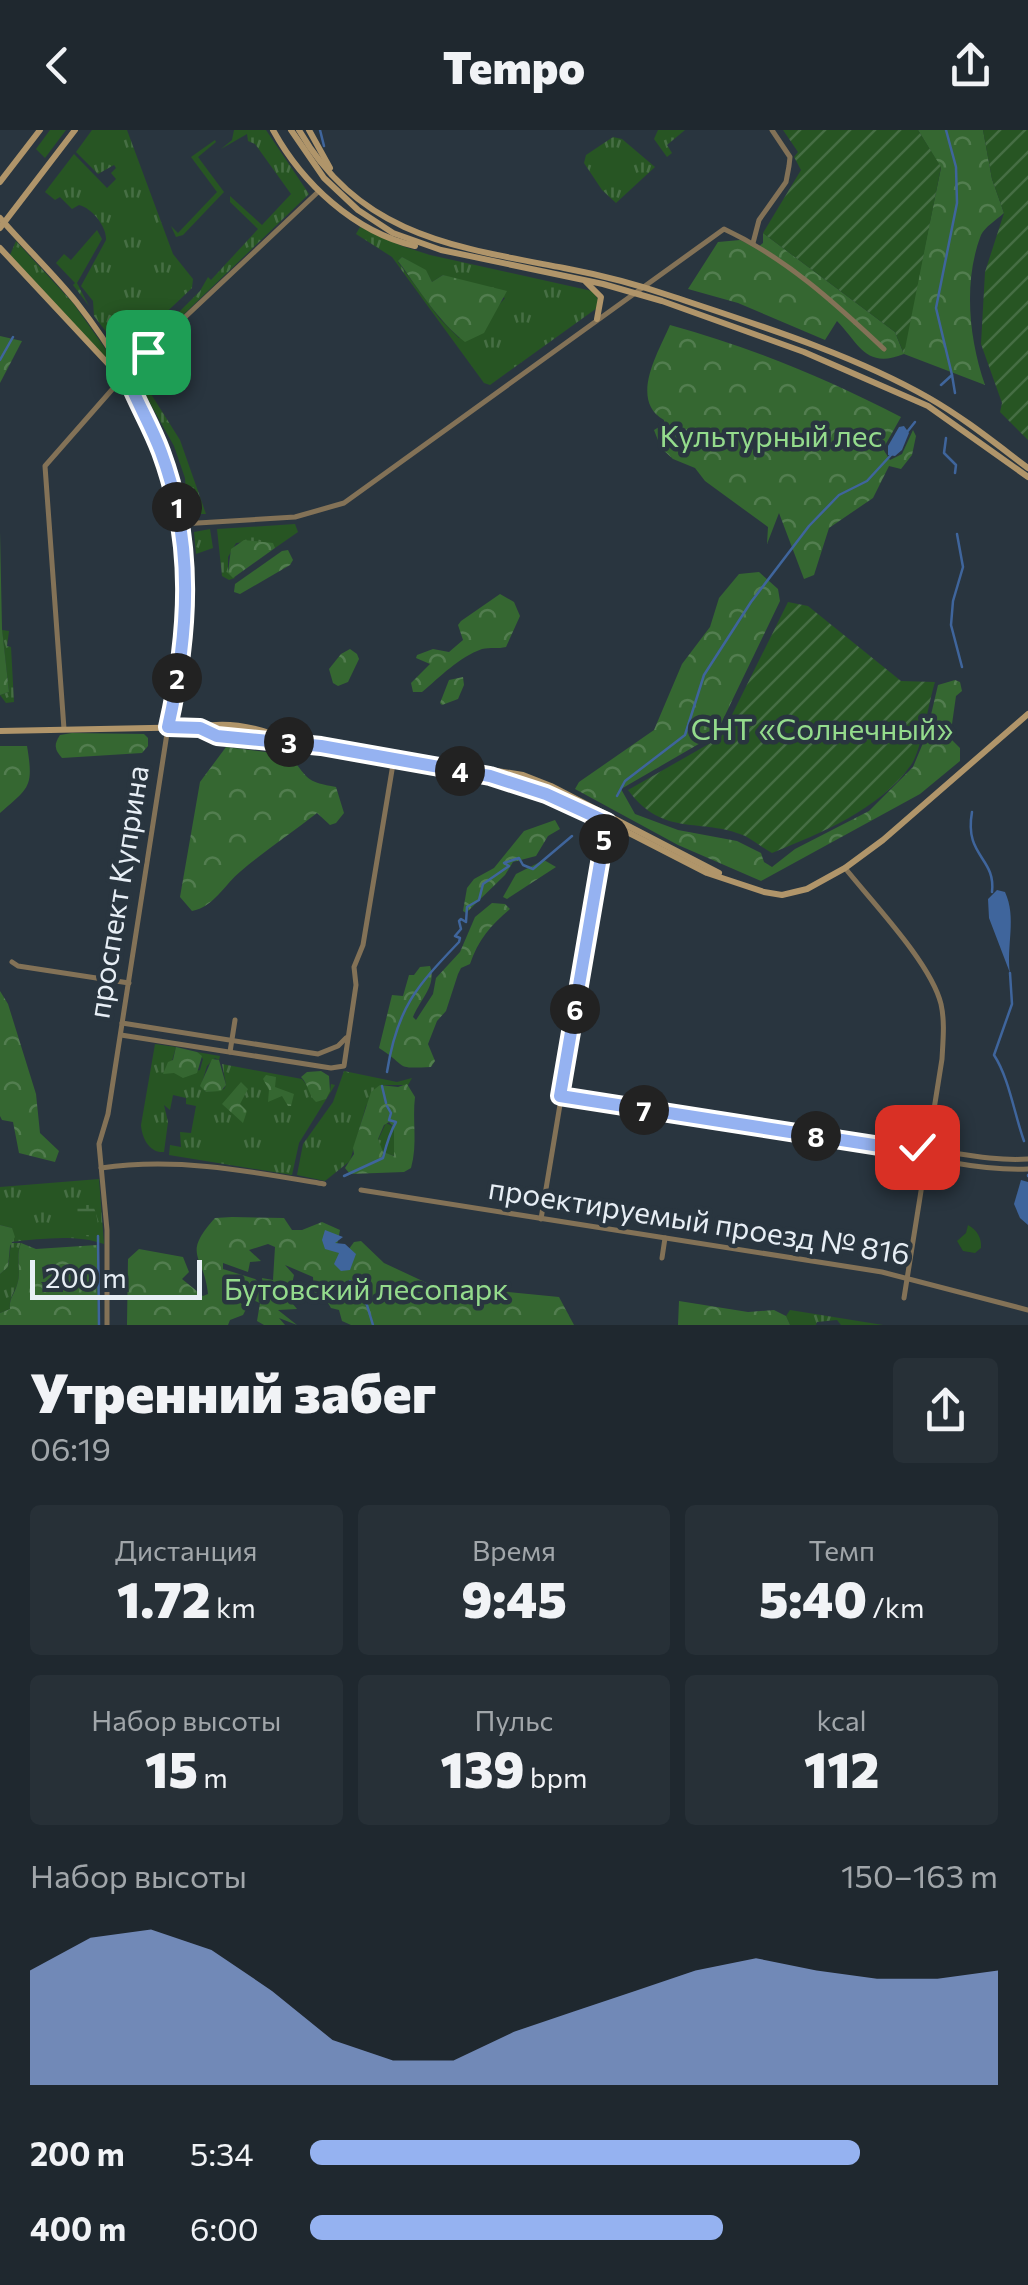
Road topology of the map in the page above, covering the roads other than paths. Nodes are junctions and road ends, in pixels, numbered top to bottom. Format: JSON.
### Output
{"nodes":[{"id":1,"x":40,"y":130,"type":"edge"},
{"id":2,"x":74,"y":130,"type":"edge"},
{"id":3,"x":273,"y":130,"type":"edge"},
{"id":4,"x":291,"y":130,"type":"edge"},
{"id":5,"x":299,"y":130,"type":"edge"},
{"id":6,"x":309,"y":130,"type":"edge"},
{"id":7,"x":772,"y":130,"type":"edge"},
{"id":8,"x":0,"y":182,"type":"edge"},
{"id":9,"x":342,"y":185,"type":"junction"},
{"id":10,"x":319,"y":191,"type":"junction"},
{"id":11,"x":1,"y":223,"type":"edge"},
{"id":12,"x":753,"y":243,"type":"junction"},
{"id":13,"x":0,"y":248,"type":"edge"},
{"id":14,"x":441,"y":250,"type":"junction"},
{"id":15,"x":585,"y":281,"type":"junction"},
{"id":16,"x":642,"y":288,"type":"junction"},
{"id":17,"x":634,"y":293,"type":"junction"},
{"id":18,"x":598,"y":319,"type":"junction"},
{"id":19,"x":884,"y":349,"type":"dead end"},
{"id":20,"x":124,"y":376,"type":"junction"},
{"id":21,"x":1028,"y":468,"type":"edge"},
{"id":22,"x":1028,"y":477,"type":"edge"},
{"id":23,"x":181,"y":524,"type":"junction"},
{"id":24,"x":1028,"y":714,"type":"edge"},
{"id":25,"x":168,"y":727,"type":"junction"},
{"id":26,"x":200,"y":728,"type":"junction"},
{"id":27,"x":64,"y":729,"type":"junction"},
{"id":28,"x":0,"y":731,"type":"edge"},
{"id":29,"x":293,"y":742,"type":"junction"},
{"id":30,"x":394,"y":758,"type":"junction"},
{"id":31,"x":608,"y":819,"type":"junction"},
{"id":32,"x":846,"y":868,"type":"junction"},
{"id":33,"x":12,"y":962,"type":"dead end"},
{"id":34,"x":129,"y":983,"type":"junction"},
{"id":35,"x":235,"y":1020,"type":"dead end"},
{"id":36,"x":122,"y":1023,"type":"junction"},
{"id":37,"x":120,"y":1035,"type":"junction"},
{"id":38,"x":348,"y":1036,"type":"junction"},
{"id":39,"x":232,"y":1040,"type":"junction"},
{"id":40,"x":230,"y":1052,"type":"junction"},
{"id":41,"x":560,"y":1096,"type":"junction"},
{"id":42,"x":880,"y":1146,"type":"junction"},
{"id":43,"x":927,"y":1148,"type":"junction"},
{"id":44,"x":926,"y":1157,"type":"junction"},
{"id":45,"x":1028,"y":1158,"type":"edge"},
{"id":46,"x":1028,"y":1169,"type":"edge"},
{"id":47,"x":101,"y":1172,"type":"junction"},
{"id":48,"x":324,"y":1184,"type":"dead end"},
{"id":49,"x":360,"y":1190,"type":"dead end"},
{"id":50,"x":541,"y":1218,"type":"junction"},
{"id":51,"x":665,"y":1238,"type":"junction"},
{"id":52,"x":662,"y":1258,"type":"dead end"},
{"id":53,"x":907,"y":1277,"type":"junction"},
{"id":54,"x":904,"y":1298,"type":"dead end"},
{"id":55,"x":1028,"y":1310,"type":"edge"},
{"id":56,"x":107,"y":1325,"type":"edge"}],
"edges":[{"from":1,"to":8,"type":"main road"},
{"from":2,"to":11,"type":"main road"},
{"from":3,"to":10,"type":"main road"},
{"from":4,"to":14,"type":"main road"},
{"from":5,"to":9,"type":"main road"},
{"from":6,"to":9,"type":"main road"},
{"from":7,"to":12,"type":"street"},
{"from":9,"to":16,"type":"main road"},
{"from":10,"to":14,"type":"main road"},
{"from":10,"to":20,"type":"street"},
{"from":11,"to":20,"type":"main road","name":"проспект Куприна"},
{"from":12,"to":16,"type":"street"},
{"from":12,"to":19,"type":"street"},
{"from":13,"to":20,"type":"main road","name":"проспект Куприна"},
{"from":14,"to":15,"type":"main road"},
{"from":15,"to":17,"type":"main road"},
{"from":15,"to":18,"type":"main road"},
{"from":16,"to":17,"type":"street"},
{"from":16,"to":21,"type":"main road"},
{"from":17,"to":18,"type":"street"},
{"from":17,"to":22,"type":"main road"},
{"from":18,"to":23,"type":"street"},
{"from":20,"to":23,"type":"main road","name":"проспект Куприна"},
{"from":20,"to":27,"type":"street"},
{"from":23,"to":25,"type":"main road","name":"проспект Куприна"},
{"from":24,"to":32,"type":"main road"},
{"from":25,"to":26,"type":"main road"},
{"from":25,"to":27,"type":"main road"},
{"from":25,"to":34,"type":"street","name":"проспект Куприна"},
{"from":26,"to":29,"type":"main road"},
{"from":26,"to":29,"type":"main road"},
{"from":27,"to":28,"type":"main road"},
{"from":29,"to":30,"type":"main road"},
{"from":30,"to":31,"type":"main road"},
{"from":30,"to":38,"type":"street"},
{"from":31,"to":32,"type":"main road"},
{"from":31,"to":41,"type":"street"},
{"from":32,"to":43,"type":"street"},
{"from":33,"to":34,"type":"street"},
{"from":34,"to":36,"type":"street","name":"проспект Куприна"},
{"from":35,"to":39,"type":"street"},
{"from":36,"to":37,"type":"street","name":"проспект Куприна"},
{"from":36,"to":39,"type":"street"},
{"from":37,"to":40,"type":"street"},
{"from":37,"to":47,"type":"street","name":"проспект Куприна"},
{"from":38,"to":39,"type":"street"},
{"from":38,"to":40,"type":"street"},
{"from":39,"to":40,"type":"street"},
{"from":41,"to":42,"type":"street"},
{"from":41,"to":50,"type":"street"},
{"from":42,"to":43,"type":"street"},
{"from":42,"to":44,"type":"street"},
{"from":43,"to":44,"type":"street"},
{"from":43,"to":45,"type":"street"},
{"from":44,"to":46,"type":"street"},
{"from":44,"to":53,"type":"street"},
{"from":47,"to":48,"type":"street"},
{"from":47,"to":56,"type":"street","name":"проспект Куприна"},
{"from":49,"to":50,"type":"street","name":"проектируемый проезд № 816"},
{"from":50,"to":51,"type":"street","name":"проектируемый проезд № 816"},
{"from":51,"to":52,"type":"street"},
{"from":51,"to":53,"type":"street","name":"проектируемый проезд № 816"},
{"from":53,"to":54,"type":"street"},
{"from":53,"to":55,"type":"street","name":"проектируемый проезд № 816"}]}
